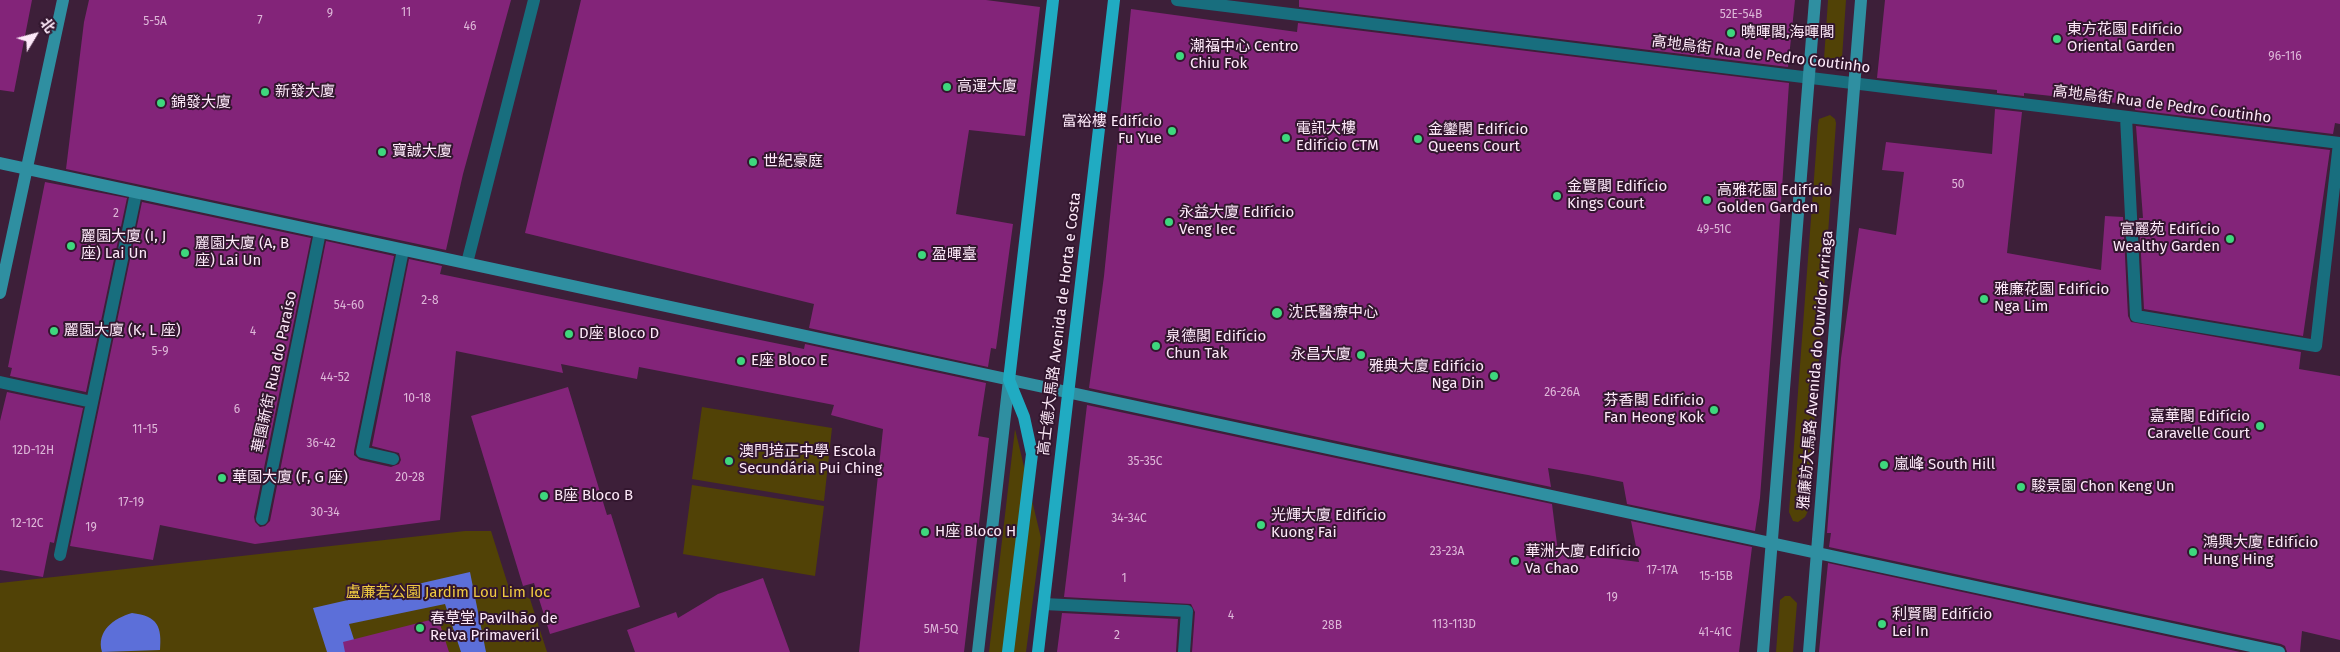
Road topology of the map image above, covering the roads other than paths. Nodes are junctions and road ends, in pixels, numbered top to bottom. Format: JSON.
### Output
{"nodes":[{"id":1,"x":63,"y":0,"type":"edge"},
{"id":2,"x":534,"y":0,"type":"edge"},
{"id":3,"x":1053,"y":0,"type":"edge"},
{"id":4,"x":1114,"y":0,"type":"edge"},
{"id":5,"x":1177,"y":0,"type":"edge"},
{"id":6,"x":1816,"y":0,"type":"edge"},
{"id":7,"x":1861,"y":0,"type":"edge"},
{"id":8,"x":1809,"y":78,"type":"junction"},
{"id":9,"x":1855,"y":83,"type":"junction"},
{"id":10,"x":2126,"y":117,"type":"junction"},
{"id":11,"x":2340,"y":143,"type":"edge"},
{"id":12,"x":0,"y":164,"type":"edge"},
{"id":13,"x":26,"y":169,"type":"junction"},
{"id":14,"x":136,"y":193,"type":"junction"},
{"id":15,"x":320,"y":232,"type":"junction"},
{"id":16,"x":402,"y":250,"type":"junction"},
{"id":17,"x":467,"y":264,"type":"junction"},
{"id":18,"x":0,"y":293,"type":"edge"},
{"id":19,"x":1009,"y":380,"type":"junction"},
{"id":20,"x":0,"y":382,"type":"edge"},
{"id":21,"x":1069,"y":393,"type":"junction"},
{"id":22,"x":92,"y":402,"type":"junction"},
{"id":23,"x":393,"y":459,"type":"dead end"},
{"id":24,"x":262,"y":519,"type":"dead end"},
{"id":25,"x":1772,"y":544,"type":"junction"},
{"id":26,"x":1817,"y":554,"type":"junction"},
{"id":27,"x":60,"y":555,"type":"dead end"},
{"id":28,"x":1044,"y":604,"type":"junction"},
{"id":29,"x":978,"y":652,"type":"edge"},
{"id":30,"x":1008,"y":652,"type":"edge"},
{"id":31,"x":1038,"y":652,"type":"edge"},
{"id":32,"x":1184,"y":652,"type":"edge"},
{"id":33,"x":1764,"y":652,"type":"edge"},
{"id":34,"x":1809,"y":652,"type":"edge"},
{"id":35,"x":2279,"y":652,"type":"edge"}],
"edges":[{"from":1,"to":13,"type":"street"},
{"from":2,"to":17,"type":"street"},
{"from":3,"to":19,"type":"main road"},
{"from":4,"to":21,"type":"main road","name":"高士德大馬路 Avenida de Horta e Costa"},
{"from":5,"to":8,"type":"street","name":"高地烏街 Rua de Pedro Coutinho"},
{"from":6,"to":8,"type":"street","name":"雅廉訪大馬路 Avenida do Ouvidor Arriaga"},
{"from":7,"to":9,"type":"street","name":"雅廉訪大馬路 Avenida do Ouvidor Arriaga"},
{"from":8,"to":9,"type":"street","name":"高地烏街 Rua de Pedro Coutinho"},
{"from":8,"to":25,"type":"street","name":"雅廉訪大馬路 Avenida do Ouvidor Arriaga"},
{"from":9,"to":10,"type":"street","name":"高地烏街 Rua de Pedro Coutinho"},
{"from":9,"to":26,"type":"street","name":"雅廉訪大馬路 Avenida do Ouvidor Arriaga"},
{"from":10,"to":11,"type":"street","name":"高地烏街 Rua de Pedro Coutinho"},
{"from":10,"to":11,"type":"street"},
{"from":12,"to":13,"type":"street"},
{"from":13,"to":14,"type":"street"},
{"from":13,"to":18,"type":"street"},
{"from":14,"to":15,"type":"street"},
{"from":14,"to":22,"type":"street"},
{"from":15,"to":16,"type":"street"},
{"from":15,"to":24,"type":"street","name":"華園新街 Rua do Paraíso"},
{"from":16,"to":17,"type":"street"},
{"from":16,"to":23,"type":"street"},
{"from":17,"to":19,"type":"street"},
{"from":19,"to":21,"type":"street"},
{"from":19,"to":29,"type":"street"},
{"from":19,"to":30,"type":"main road"},
{"from":20,"to":22,"type":"street"},
{"from":21,"to":25,"type":"street"},
{"from":21,"to":28,"type":"main road","name":"高士德大馬路 Avenida de Horta e Costa"},
{"from":22,"to":27,"type":"street"},
{"from":25,"to":26,"type":"street"},
{"from":25,"to":33,"type":"street","name":"雅廉訪大馬路 Avenida do Ouvidor Arriaga"},
{"from":26,"to":34,"type":"street","name":"雅廉訪大馬路 Avenida do Ouvidor Arriaga"},
{"from":26,"to":35,"type":"street"},
{"from":28,"to":31,"type":"main road","name":"高士德大馬路 Avenida de Horta e Costa"},
{"from":28,"to":32,"type":"street"}]}
